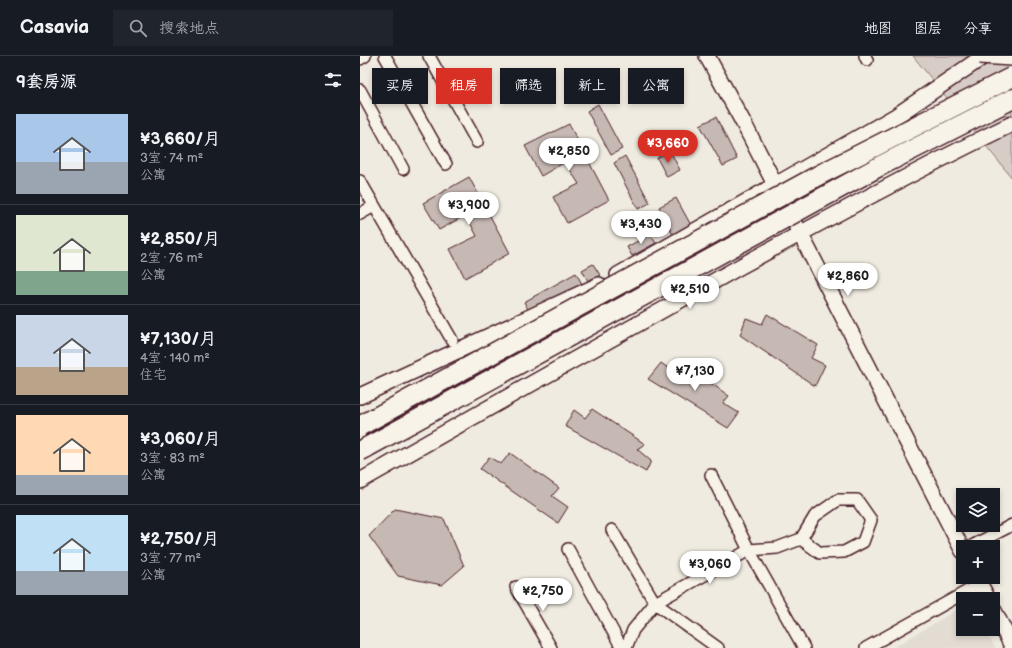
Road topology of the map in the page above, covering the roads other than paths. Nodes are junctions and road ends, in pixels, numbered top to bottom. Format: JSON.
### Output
{"nodes":[{"id":1,"x":365,"y":56,"type":"edge"},
{"id":2,"x":386,"y":56,"type":"edge"},
{"id":3,"x":429,"y":56,"type":"edge"},
{"id":4,"x":707,"y":56,"type":"edge"},
{"id":5,"x":980,"y":56,"type":"edge"},
{"id":6,"x":984,"y":56,"type":"edge"},
{"id":7,"x":1012,"y":58,"type":"edge"},
{"id":8,"x":360,"y":59,"type":"edge"},
{"id":9,"x":1012,"y":78,"type":"edge"},
{"id":10,"x":360,"y":90,"type":"edge"},
{"id":11,"x":1012,"y":99,"type":"edge"},
{"id":12,"x":1012,"y":124,"type":"edge"},
{"id":13,"x":477,"y":142,"type":"dead end"},
{"id":14,"x":446,"y":164,"type":"dead end"},
{"id":15,"x":403,"y":168,"type":"dead end"},
{"id":16,"x":360,"y":182,"type":"edge"},
{"id":17,"x":775,"y":185,"type":"junction"},
{"id":18,"x":374,"y":206,"type":"junction"},
{"id":19,"x":360,"y":214,"type":"edge"},
{"id":20,"x":800,"y":233,"type":"junction"},
{"id":21,"x":452,"y":340,"type":"dead end"},
{"id":22,"x":360,"y":396,"type":"edge"},
{"id":23,"x":360,"y":426,"type":"edge"},
{"id":24,"x":360,"y":451,"type":"edge"},
{"id":25,"x":711,"y":475,"type":"dead end"},
{"id":26,"x":360,"y":481,"type":"edge"},
{"id":27,"x":1011,"y":528,"type":"edge"},
{"id":28,"x":612,"y":530,"type":"dead end"},
{"id":29,"x":801,"y":540,"type":"junction"},
{"id":30,"x":957,"y":540,"type":"edge"},
{"id":31,"x":985,"y":540,"type":"edge"},
{"id":32,"x":568,"y":549,"type":"dead end"},
{"id":33,"x":749,"y":550,"type":"junction"},
{"id":34,"x":973,"y":584,"type":"edge"},
{"id":35,"x":516,"y":587,"type":"dead end"},
{"id":36,"x":655,"y":603,"type":"junction"},
{"id":37,"x":1000,"y":623,"type":"edge"},
{"id":38,"x":1012,"y":646,"type":"edge"},
{"id":39,"x":551,"y":648,"type":"edge"},
{"id":40,"x":622,"y":648,"type":"edge"},
{"id":41,"x":626,"y":648,"type":"edge"},
{"id":42,"x":718,"y":648,"type":"edge"},
{"id":43,"x":804,"y":648,"type":"edge"},
{"id":44,"x":866,"y":648,"type":"edge"}],
"edges":[{"from":1,"to":8,"type":"street"},
{"from":2,"to":14,"type":"street"},
{"from":3,"to":13,"type":"street"},
{"from":4,"to":17,"type":"main road"},
{"from":5,"to":7,"type":"main road","bridge":true},
{"from":6,"to":17,"type":"main road"},
{"from":9,"to":23,"type":"highway","bridge":true},
{"from":10,"to":15,"type":"street"},
{"from":11,"to":24,"type":"highway","bridge":true},
{"from":12,"to":20,"type":"main road"},
{"from":16,"to":18,"type":"street"},
{"from":17,"to":20,"type":"main road"},
{"from":17,"to":22,"type":"main road"},
{"from":18,"to":19,"type":"street"},
{"from":18,"to":21,"type":"street"},
{"from":20,"to":26,"type":"main road"},
{"from":20,"to":30,"type":"main road"},
{"from":25,"to":33,"type":"street"},
{"from":27,"to":31,"type":"street"},
{"from":28,"to":36,"type":"street"},
{"from":29,"to":29,"type":"street"},
{"from":29,"to":33,"type":"street"},
{"from":32,"to":40,"type":"street"},
{"from":33,"to":36,"type":"street"},
{"from":33,"to":43,"type":"street"},
{"from":34,"to":44,"type":"street"},
{"from":35,"to":39,"type":"street"},
{"from":36,"to":41,"type":"street"},
{"from":36,"to":42,"type":"street"},
{"from":37,"to":38,"type":"main road"}]}
